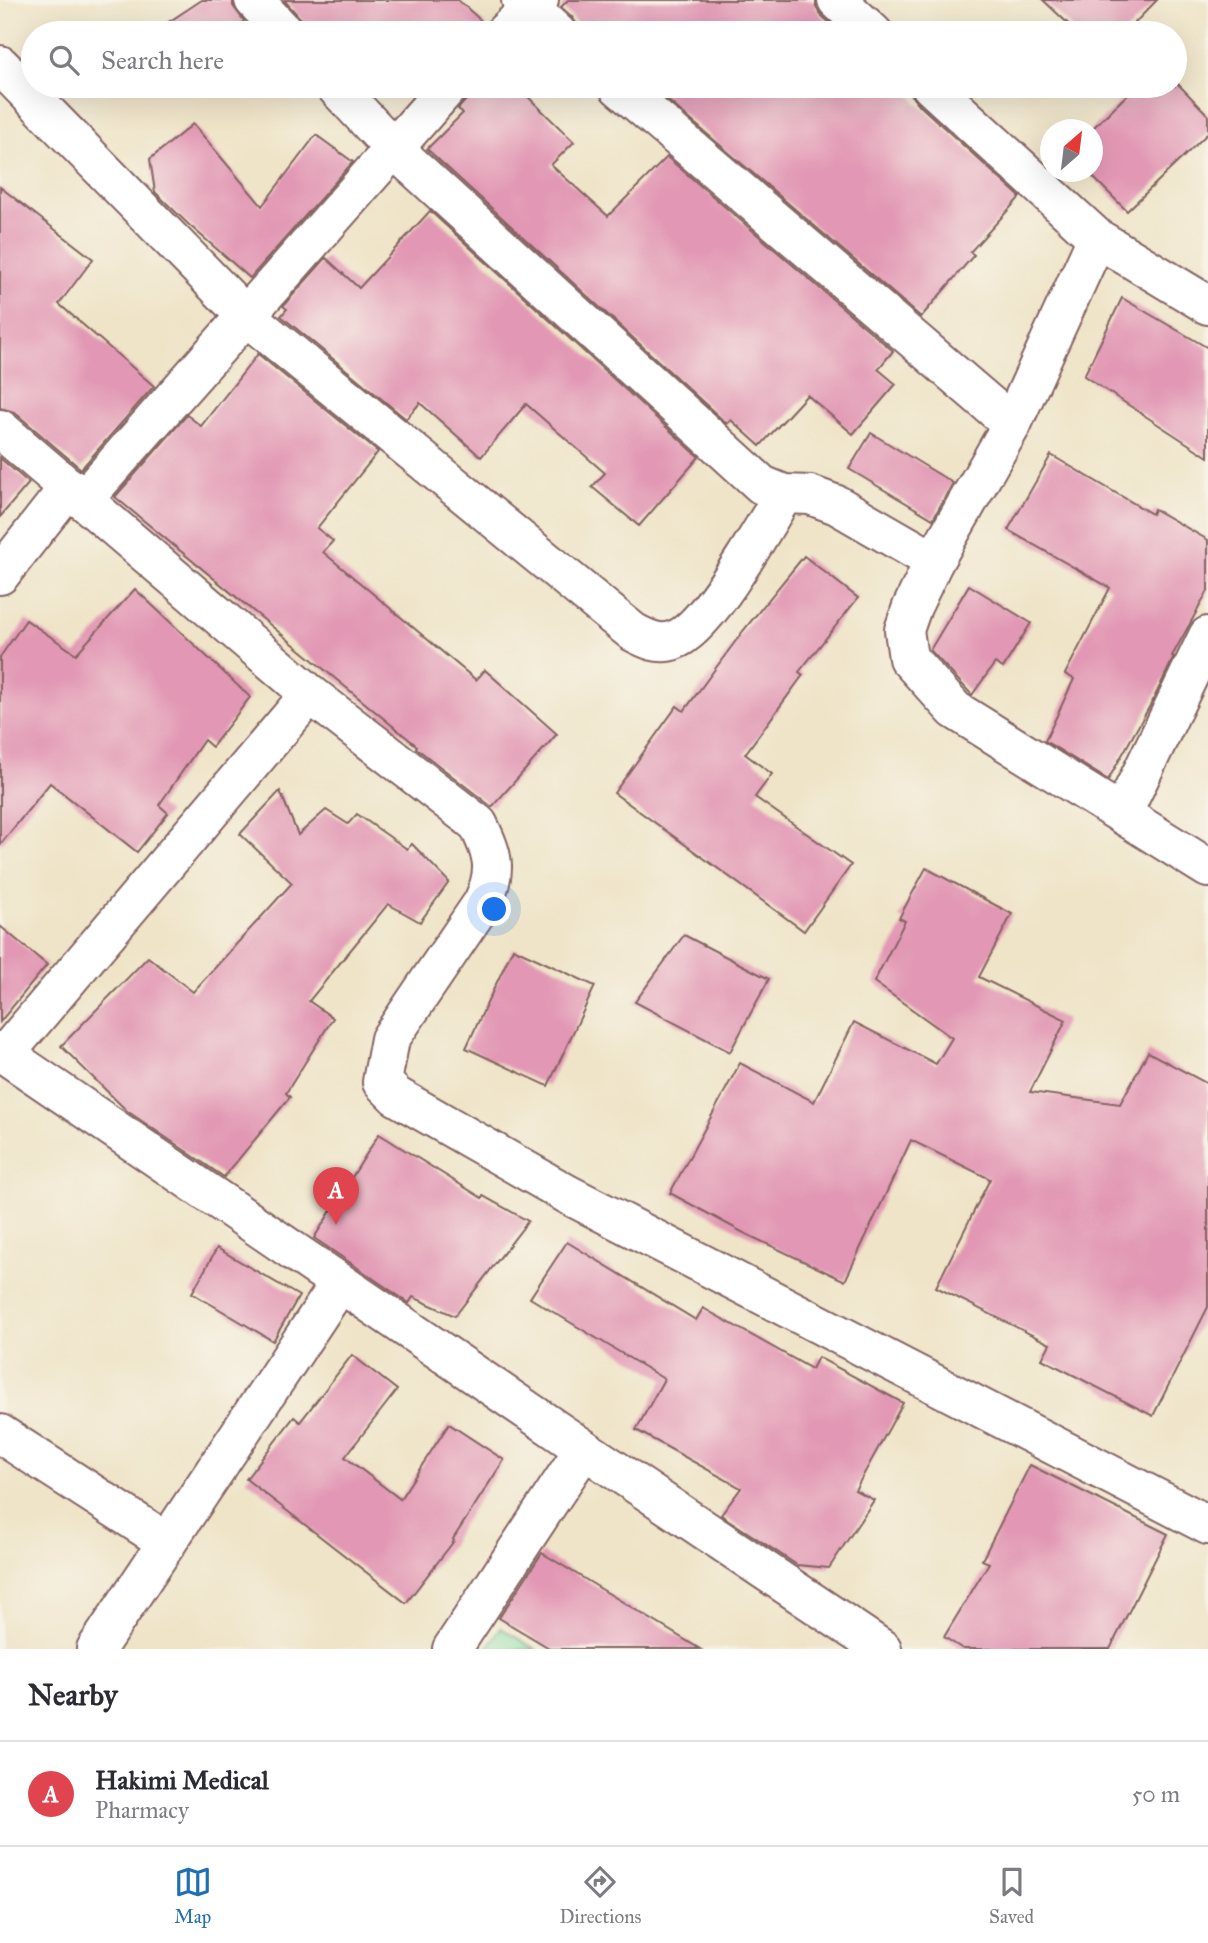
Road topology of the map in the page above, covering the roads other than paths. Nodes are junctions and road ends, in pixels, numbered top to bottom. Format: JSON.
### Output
{"nodes":[{"id":1,"x":254,"y":0,"type":"edge"},
{"id":2,"x":837,"y":0,"type":"edge"},
{"id":3,"x":274,"y":21,"type":"edge"},
{"id":4,"x":860,"y":21,"type":"edge"},
{"id":5,"x":0,"y":65,"type":"edge"},
{"id":6,"x":21,"y":86,"type":"edge"},
{"id":7,"x":32,"y":98,"type":"edge"},
{"id":8,"x":346,"y":98,"type":"edge"},
{"id":9,"x":439,"y":98,"type":"edge"},
{"id":10,"x":632,"y":98,"type":"edge"},
{"id":11,"x":944,"y":98,"type":"edge"},
{"id":12,"x":394,"y":149,"type":"junction"},
{"id":13,"x":1097,"y":238,"type":"junction"},
{"id":14,"x":1208,"y":305,"type":"edge"},
{"id":15,"x":246,"y":316,"type":"junction"},
{"id":16,"x":1012,"y":424,"type":"junction"},
{"id":17,"x":0,"y":429,"type":"edge"},
{"id":18,"x":76,"y":494,"type":"junction"},
{"id":19,"x":784,"y":494,"type":"junction"},
{"id":20,"x":934,"y":561,"type":"junction"},
{"id":21,"x":0,"y":575,"type":"edge"},
{"id":22,"x":1208,"y":636,"type":"edge"},
{"id":23,"x":310,"y":694,"type":"junction"},
{"id":24,"x":1122,"y":814,"type":"junction"},
{"id":25,"x":1208,"y":868,"type":"edge"},
{"id":26,"x":3,"y":1052,"type":"edge"},
{"id":27,"x":340,"y":1283,"type":"junction"},
{"id":28,"x":0,"y":1434,"type":"edge"},
{"id":29,"x":584,"y":1450,"type":"junction"},
{"id":30,"x":1208,"y":1525,"type":"edge"},
{"id":31,"x":167,"y":1542,"type":"junction"},
{"id":32,"x":96,"y":1649,"type":"edge"},
{"id":33,"x":452,"y":1649,"type":"edge"},
{"id":34,"x":882,"y":1649,"type":"edge"}],
"edges":[{"from":1,"to":3,"type":"street"},
{"from":2,"to":4,"type":"street"},
{"from":5,"to":6,"type":"street"},
{"from":7,"to":15,"type":"street"},
{"from":8,"to":12,"type":"street"},
{"from":9,"to":12,"type":"street"},
{"from":10,"to":16,"type":"street"},
{"from":11,"to":13,"type":"street"},
{"from":12,"to":15,"type":"street"},
{"from":12,"to":19,"type":"street"},
{"from":13,"to":14,"type":"street"},
{"from":13,"to":16,"type":"street"},
{"from":15,"to":18,"type":"street"},
{"from":15,"to":19,"type":"street"},
{"from":16,"to":20,"type":"street"},
{"from":17,"to":18,"type":"street"},
{"from":18,"to":21,"type":"street"},
{"from":18,"to":23,"type":"street"},
{"from":19,"to":20,"type":"street"},
{"from":20,"to":24,"type":"street"},
{"from":22,"to":24,"type":"street"},
{"from":23,"to":26,"type":"street"},
{"from":23,"to":30,"type":"street"},
{"from":24,"to":25,"type":"street"},
{"from":26,"to":27,"type":"street"},
{"from":27,"to":29,"type":"street"},
{"from":27,"to":31,"type":"street"},
{"from":28,"to":31,"type":"street"},
{"from":29,"to":33,"type":"street"},
{"from":29,"to":34,"type":"street"},
{"from":31,"to":32,"type":"street"}]}
